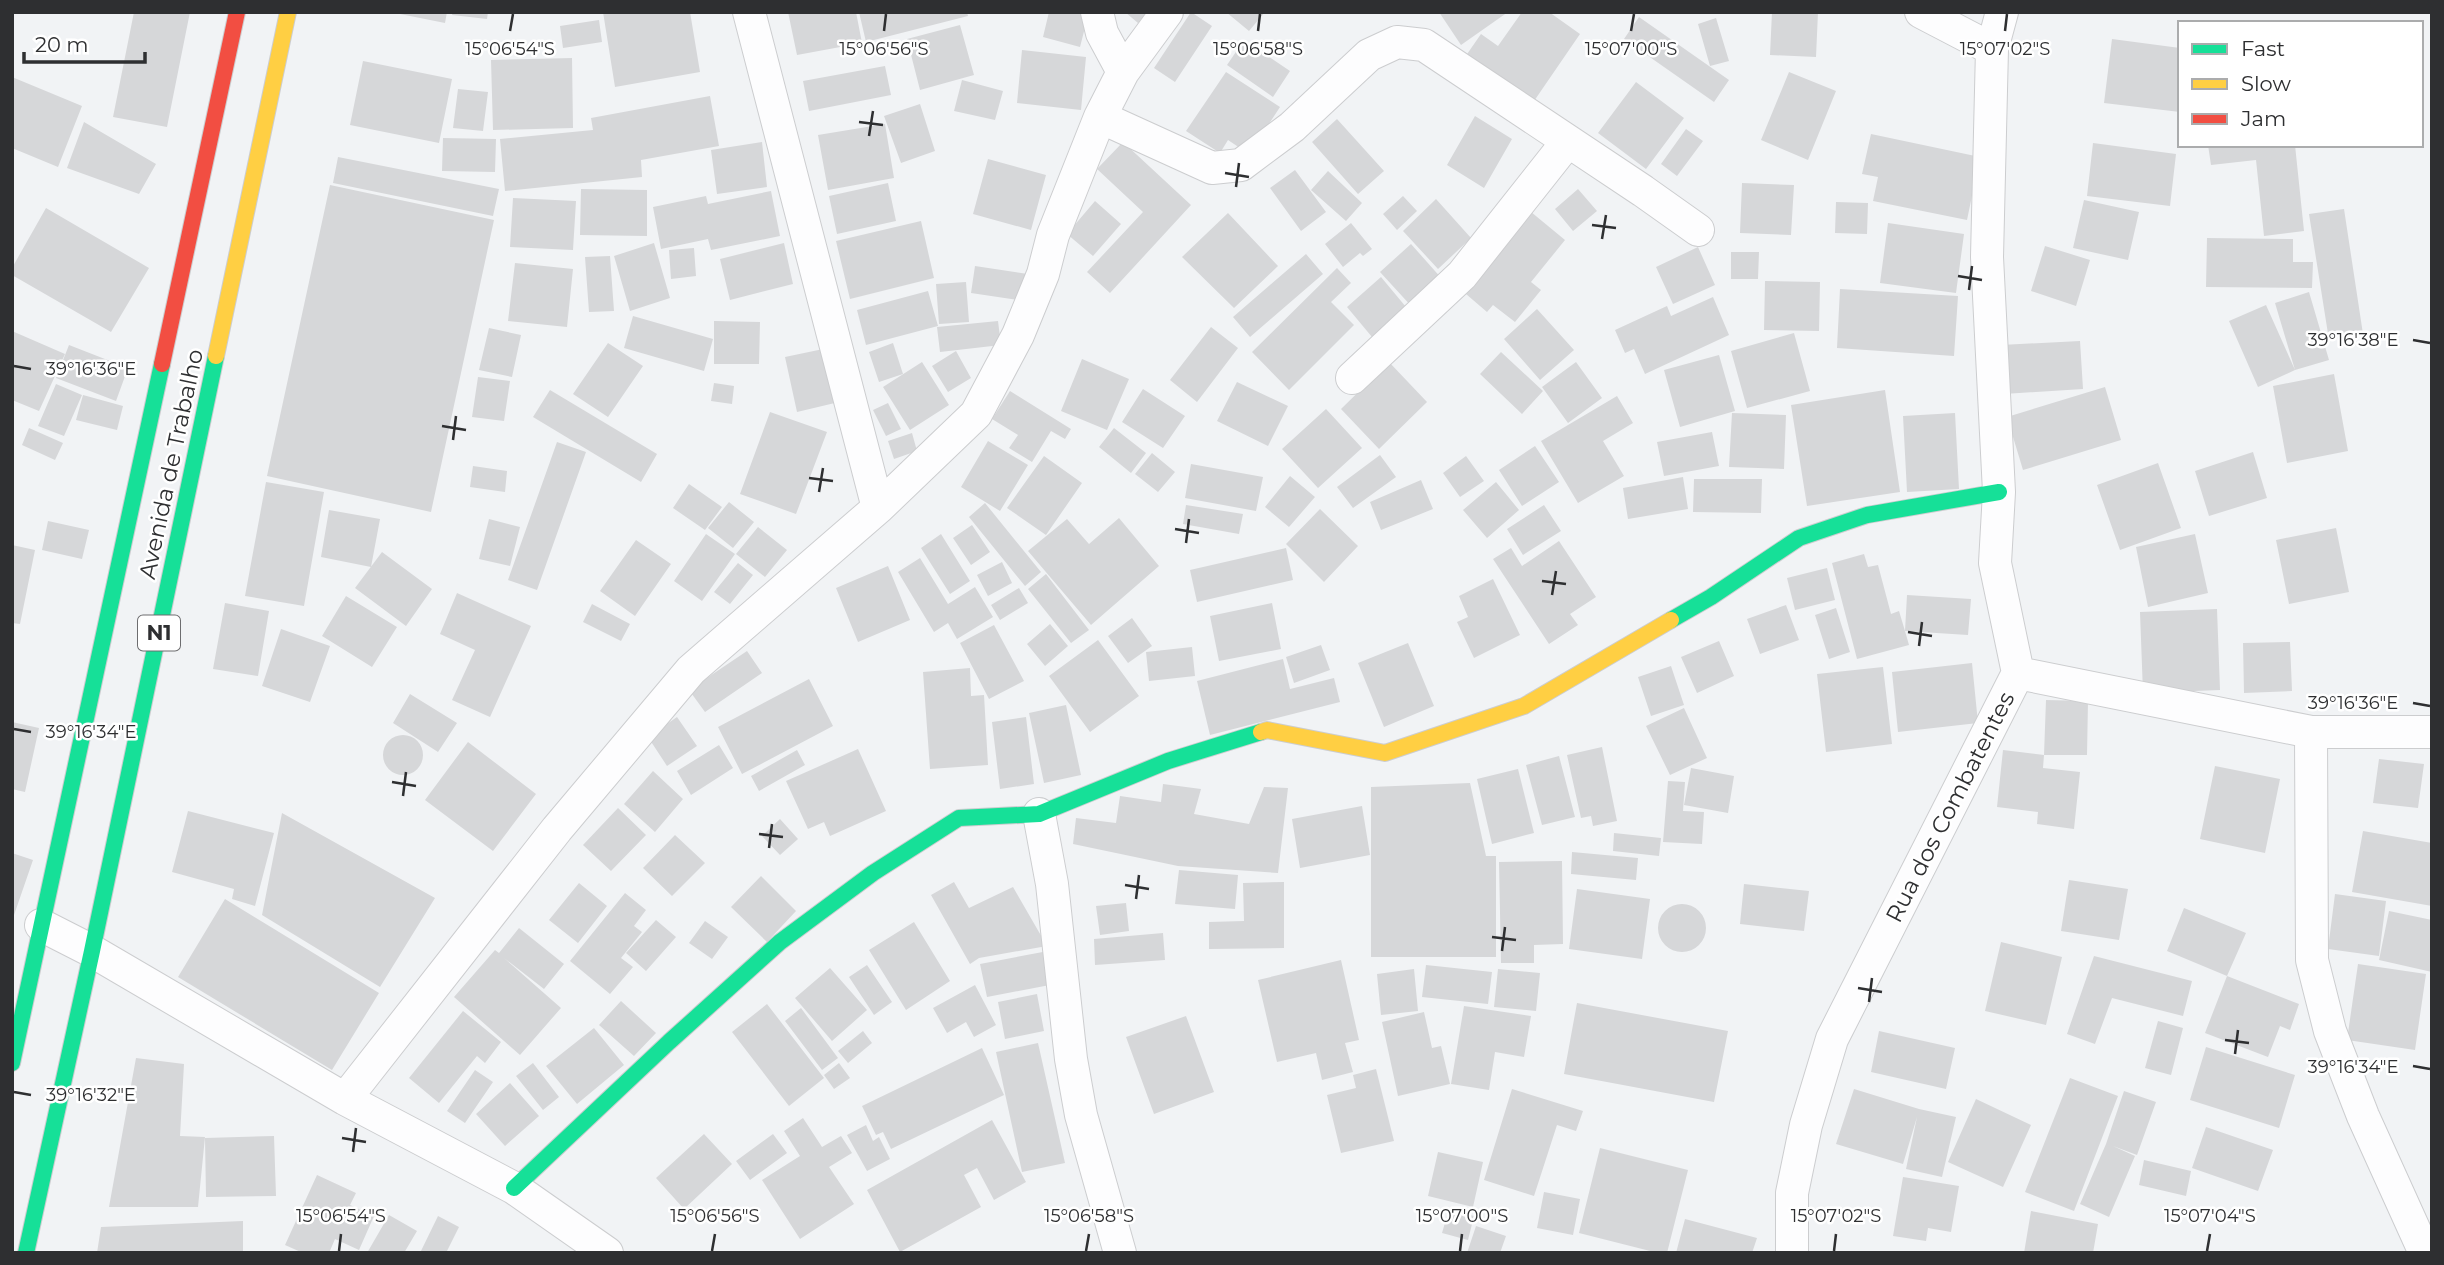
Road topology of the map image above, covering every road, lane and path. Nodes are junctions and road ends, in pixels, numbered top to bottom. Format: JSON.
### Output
{"nodes":[{"id":1,"x":237,"y":12,"type":"edge"},
{"id":2,"x":288,"y":12,"type":"edge"},
{"id":3,"x":749,"y":12,"type":"edge"},
{"id":4,"x":1097,"y":12,"type":"edge"},
{"id":5,"x":1167,"y":12,"type":"edge"},
{"id":6,"x":1921,"y":12,"type":"edge"},
{"id":7,"x":2002,"y":12,"type":"edge"},
{"id":8,"x":1992,"y":49,"type":"junction"},
{"id":9,"x":1123,"y":72,"type":"junction"},
{"id":10,"x":1100,"y":117,"type":"junction"},
{"id":11,"x":1568,"y":141,"type":"junction"},
{"id":12,"x":1698,"y":230,"type":"dead end"},
{"id":13,"x":1352,"y":378,"type":"dead end"},
{"id":14,"x":1999,"y":492,"type":"junction"},
{"id":15,"x":878,"y":508,"type":"junction"},
{"id":16,"x":2018,"y":673,"type":"junction"},
{"id":17,"x":2311,"y":732,"type":"junction"},
{"id":18,"x":2432,"y":732,"type":"edge"},
{"id":19,"x":1038,"y":814,"type":"junction"},
{"id":20,"x":41,"y":925,"type":"junction"},
{"id":21,"x":92,"y":951,"type":"junction"},
{"id":22,"x":12,"y":1063,"type":"edge"},
{"id":23,"x":345,"y":1099,"type":"junction"},
{"id":24,"x":514,"y":1188,"type":"junction"},
{"id":25,"x":26,"y":1253,"type":"edge"},
{"id":26,"x":607,"y":1253,"type":"edge"},
{"id":27,"x":1120,"y":1253,"type":"edge"},
{"id":28,"x":1792,"y":1253,"type":"edge"},
{"id":29,"x":2424,"y":1253,"type":"edge"}],
"edges":[{"from":1,"to":20,"type":"main road","name":"Avenida de Trabalho","number":"N1"},
{"from":2,"to":21,"type":"main road","name":"Avenida de Trabalho","number":"N1"},
{"from":3,"to":15,"type":"street"},
{"from":4,"to":9,"type":"street"},
{"from":5,"to":9,"type":"street"},
{"from":6,"to":8,"type":"street"},
{"from":7,"to":8,"type":"street","name":"Rua dos Combatentes"},
{"from":8,"to":14,"type":"street","name":"Rua dos Combatentes"},
{"from":9,"to":10,"type":"street"},
{"from":10,"to":11,"type":"street"},
{"from":10,"to":15,"type":"street"},
{"from":11,"to":12,"type":"street"},
{"from":11,"to":13,"type":"street"},
{"from":14,"to":16,"type":"street","name":"Rua dos Combatentes"},
{"from":14,"to":19,"type":"main road"},
{"from":15,"to":23,"type":"street"},
{"from":16,"to":17,"type":"street"},
{"from":16,"to":28,"type":"street","name":"Rua dos Combatentes"},
{"from":17,"to":18,"type":"street"},
{"from":17,"to":29,"type":"street"},
{"from":19,"to":24,"type":"main road"},
{"from":19,"to":27,"type":"street"},
{"from":20,"to":21,"type":"street"},
{"from":20,"to":22,"type":"main road","name":"Avenida de Trabalho","number":"N1"},
{"from":21,"to":23,"type":"street"},
{"from":21,"to":25,"type":"main road","name":"Avenida de Trabalho","number":"N1"},
{"from":23,"to":24,"type":"street"},
{"from":24,"to":26,"type":"street"}]}
